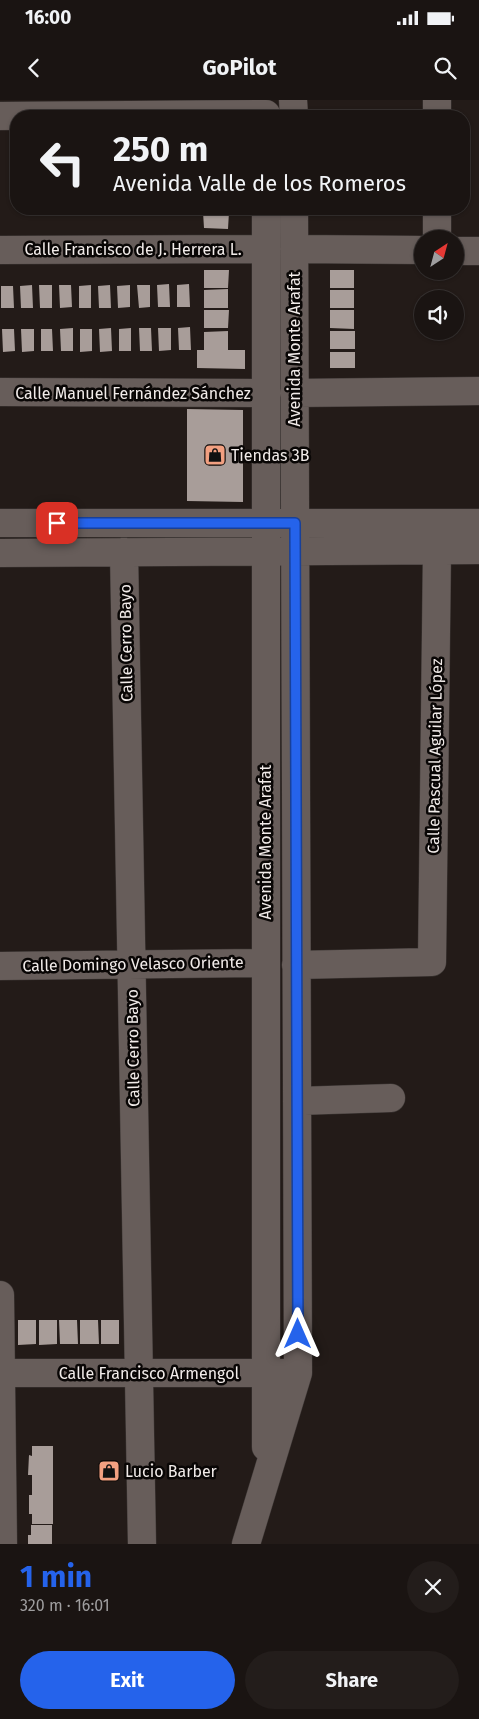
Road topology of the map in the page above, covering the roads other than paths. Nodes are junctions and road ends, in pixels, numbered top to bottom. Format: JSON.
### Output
{"nodes":[{"id":1,"x":266,"y":215,"type":"edge"},
{"id":2,"x":294,"y":215,"type":"edge"},
{"id":3,"x":437,"y":215,"type":"edge"},
{"id":4,"x":437,"y":230,"type":"edge"},
{"id":5,"x":266,"y":248,"type":"junction"},
{"id":6,"x":294,"y":249,"type":"junction"},
{"id":7,"x":0,"y":250,"type":"edge"},
{"id":8,"x":414,"y":250,"type":"edge"},
{"id":9,"x":464,"y":251,"type":"edge"},
{"id":10,"x":479,"y":251,"type":"edge"},
{"id":11,"x":479,"y":391,"type":"edge"},
{"id":12,"x":0,"y":392,"type":"edge"},
{"id":13,"x":266,"y":393,"type":"junction"},
{"id":14,"x":294,"y":393,"type":"junction"},
{"id":15,"x":0,"y":523,"type":"edge"},
{"id":16,"x":266,"y":523,"type":"junction"},
{"id":17,"x":295,"y":523,"type":"junction"},
{"id":18,"x":479,"y":523,"type":"edge"},
{"id":19,"x":437,"y":550,"type":"junction"},
{"id":20,"x":479,"y":550,"type":"edge"},
{"id":21,"x":266,"y":551,"type":"junction"},
{"id":22,"x":295,"y":551,"type":"junction"},
{"id":23,"x":124,"y":552,"type":"junction"},
{"id":24,"x":0,"y":553,"type":"edge"},
{"id":25,"x":265,"y":963,"type":"junction"},
{"id":26,"x":132,"y":964,"type":"junction"},
{"id":27,"x":296,"y":965,"type":"junction"},
{"id":28,"x":0,"y":966,"type":"edge"},
{"id":29,"x":391,"y":1098,"type":"dead end"},
{"id":30,"x":297,"y":1101,"type":"junction"},
{"id":31,"x":0,"y":1295,"type":"edge"},
{"id":32,"x":0,"y":1373,"type":"edge"},
{"id":33,"x":139,"y":1373,"type":"junction"},
{"id":34,"x":266,"y":1373,"type":"junction"},
{"id":35,"x":298,"y":1373,"type":"junction"},
{"id":36,"x":267,"y":1475,"type":"junction"},
{"id":37,"x":3,"y":1544,"type":"edge"},
{"id":38,"x":142,"y":1544,"type":"edge"},
{"id":39,"x":246,"y":1544,"type":"edge"}],
"edges":[{"from":1,"to":5,"type":"street","name":"Avenida Monte Arafat"},
{"from":2,"to":6,"type":"street","name":"Avenida Monte Arafat"},
{"from":3,"to":4,"type":"street"},
{"from":5,"to":7,"type":"street","name":"Calle Francisco de J. Herrera L."},
{"from":5,"to":13,"type":"street","name":"Avenida Monte Arafat"},
{"from":6,"to":8,"type":"street"},
{"from":6,"to":14,"type":"street","name":"Avenida Monte Arafat"},
{"from":9,"to":10,"type":"street"},
{"from":11,"to":14,"type":"street"},
{"from":12,"to":13,"type":"street","name":"Calle Manuel Fernández Sánchez"},
{"from":13,"to":16,"type":"street","name":"Avenida Monte Arafat"},
{"from":14,"to":17,"type":"street","name":"Avenida Monte Arafat"},
{"from":15,"to":16,"type":"street"},
{"from":16,"to":17,"type":"street"},
{"from":16,"to":21,"type":"street","name":"Avenida Monte Arafat"},
{"from":17,"to":18,"type":"street"},
{"from":17,"to":22,"type":"street","name":"Avenida Monte Arafat"},
{"from":19,"to":20,"type":"street"},
{"from":19,"to":22,"type":"street"},
{"from":19,"to":27,"type":"street","name":"Calle Pascual Aguilar López"},
{"from":21,"to":22,"type":"street"},
{"from":21,"to":23,"type":"street"},
{"from":21,"to":25,"type":"street","name":"Avenida Monte Arafat"},
{"from":22,"to":27,"type":"street","name":"Avenida Monte Arafat"},
{"from":23,"to":24,"type":"street"},
{"from":23,"to":26,"type":"street","name":"Calle Cerro Bayo"},
{"from":25,"to":26,"type":"street","name":"Calle Domingo Velasco Oriente"},
{"from":25,"to":34,"type":"street","name":"Avenida Monte Arafat"},
{"from":26,"to":28,"type":"street","name":"Calle Domingo Velasco Oriente"},
{"from":26,"to":33,"type":"street","name":"Calle Cerro Bayo"},
{"from":27,"to":30,"type":"street","name":"Avenida Monte Arafat"},
{"from":29,"to":30,"type":"street"},
{"from":30,"to":35,"type":"street","name":"Avenida Monte Arafat"},
{"from":31,"to":32,"type":"street"},
{"from":32,"to":33,"type":"street","name":"Calle Francisco Armengol"},
{"from":32,"to":37,"type":"street"},
{"from":33,"to":34,"type":"street","name":"Calle Francisco Armengol"},
{"from":33,"to":38,"type":"street","name":"Calle Cerro Bayo"},
{"from":34,"to":35,"type":"street","name":"Calle Francisco Armengol"},
{"from":34,"to":36,"type":"street","name":"Avenida Monte Arafat"},
{"from":35,"to":36,"type":"street","name":"Avenida Monte Arafat"},
{"from":36,"to":39,"type":"street","name":"Avenida Monte Arafat"}]}
